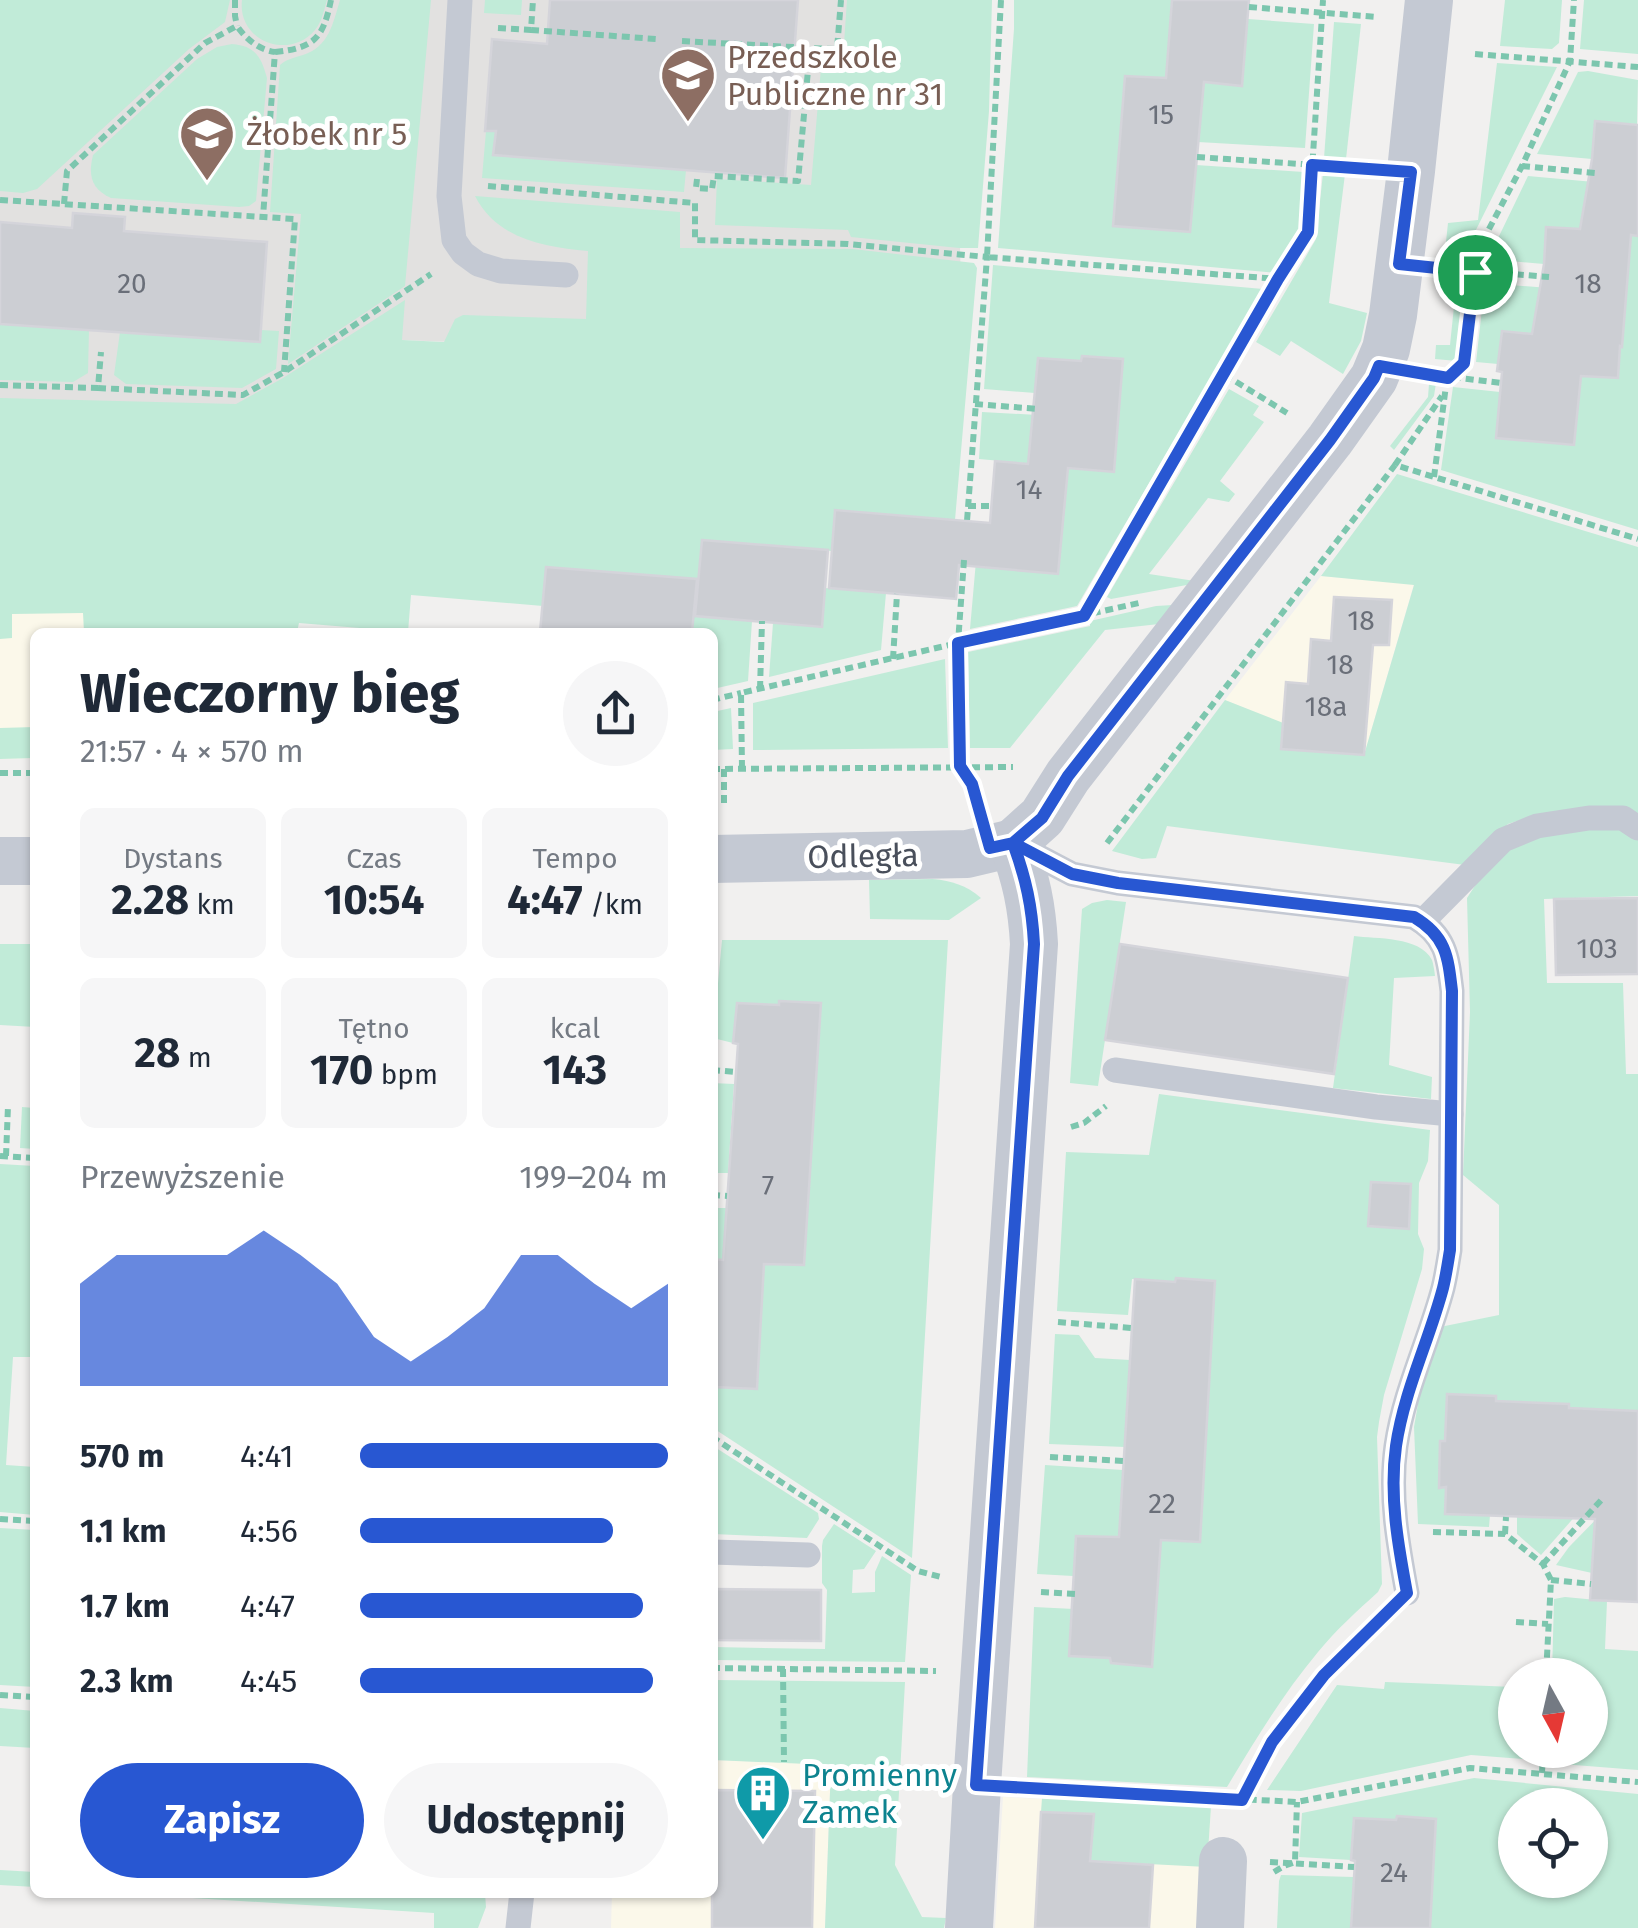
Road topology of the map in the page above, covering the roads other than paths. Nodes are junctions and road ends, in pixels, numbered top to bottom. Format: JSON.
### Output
{"nodes":[{"id":1,"x":460,"y":0,"type":"edge"},
{"id":2,"x":1426,"y":24,"type":"edge"},
{"id":3,"x":566,"y":275,"type":"dead end"},
{"id":4,"x":1638,"y":828,"type":"edge"},
{"id":5,"x":1001,"y":846,"type":"junction"},
{"id":6,"x":718,"y":859,"type":"edge"},
{"id":7,"x":0,"y":861,"type":"edge"},
{"id":8,"x":30,"y":861,"type":"edge"},
{"id":9,"x":1422,"y":922,"type":"junction"},
{"id":10,"x":1115,"y":1070,"type":"dead end"},
{"id":11,"x":1451,"y":1114,"type":"junction"},
{"id":12,"x":718,"y":1552,"type":"edge"},
{"id":13,"x":808,"y":1555,"type":"dead end"},
{"id":14,"x":1407,"y":1593,"type":"road end"},
{"id":15,"x":1224,"y":1860,"type":"road end"},
{"id":16,"x":521,"y":1898,"type":"edge"},
{"id":17,"x":518,"y":1928,"type":"edge"},
{"id":18,"x":969,"y":1928,"type":"edge"},
{"id":19,"x":1220,"y":1928,"type":"edge"}],
"edges":[{"from":1,"to":3,"type":"lane"},
{"from":2,"to":5,"type":"street"},
{"from":4,"to":9,"type":"lane"},
{"from":5,"to":6,"type":"street","name":"Odległa"},
{"from":5,"to":9,"type":"lane"},
{"from":5,"to":18,"type":"street"},
{"from":7,"to":8,"type":"street"},
{"from":9,"to":11,"type":"lane"},
{"from":10,"to":11,"type":"lane"},
{"from":11,"to":14,"type":"lane"},
{"from":12,"to":13,"type":"lane"},
{"from":15,"to":19,"type":"street"},
{"from":16,"to":17,"type":"lane"}]}
